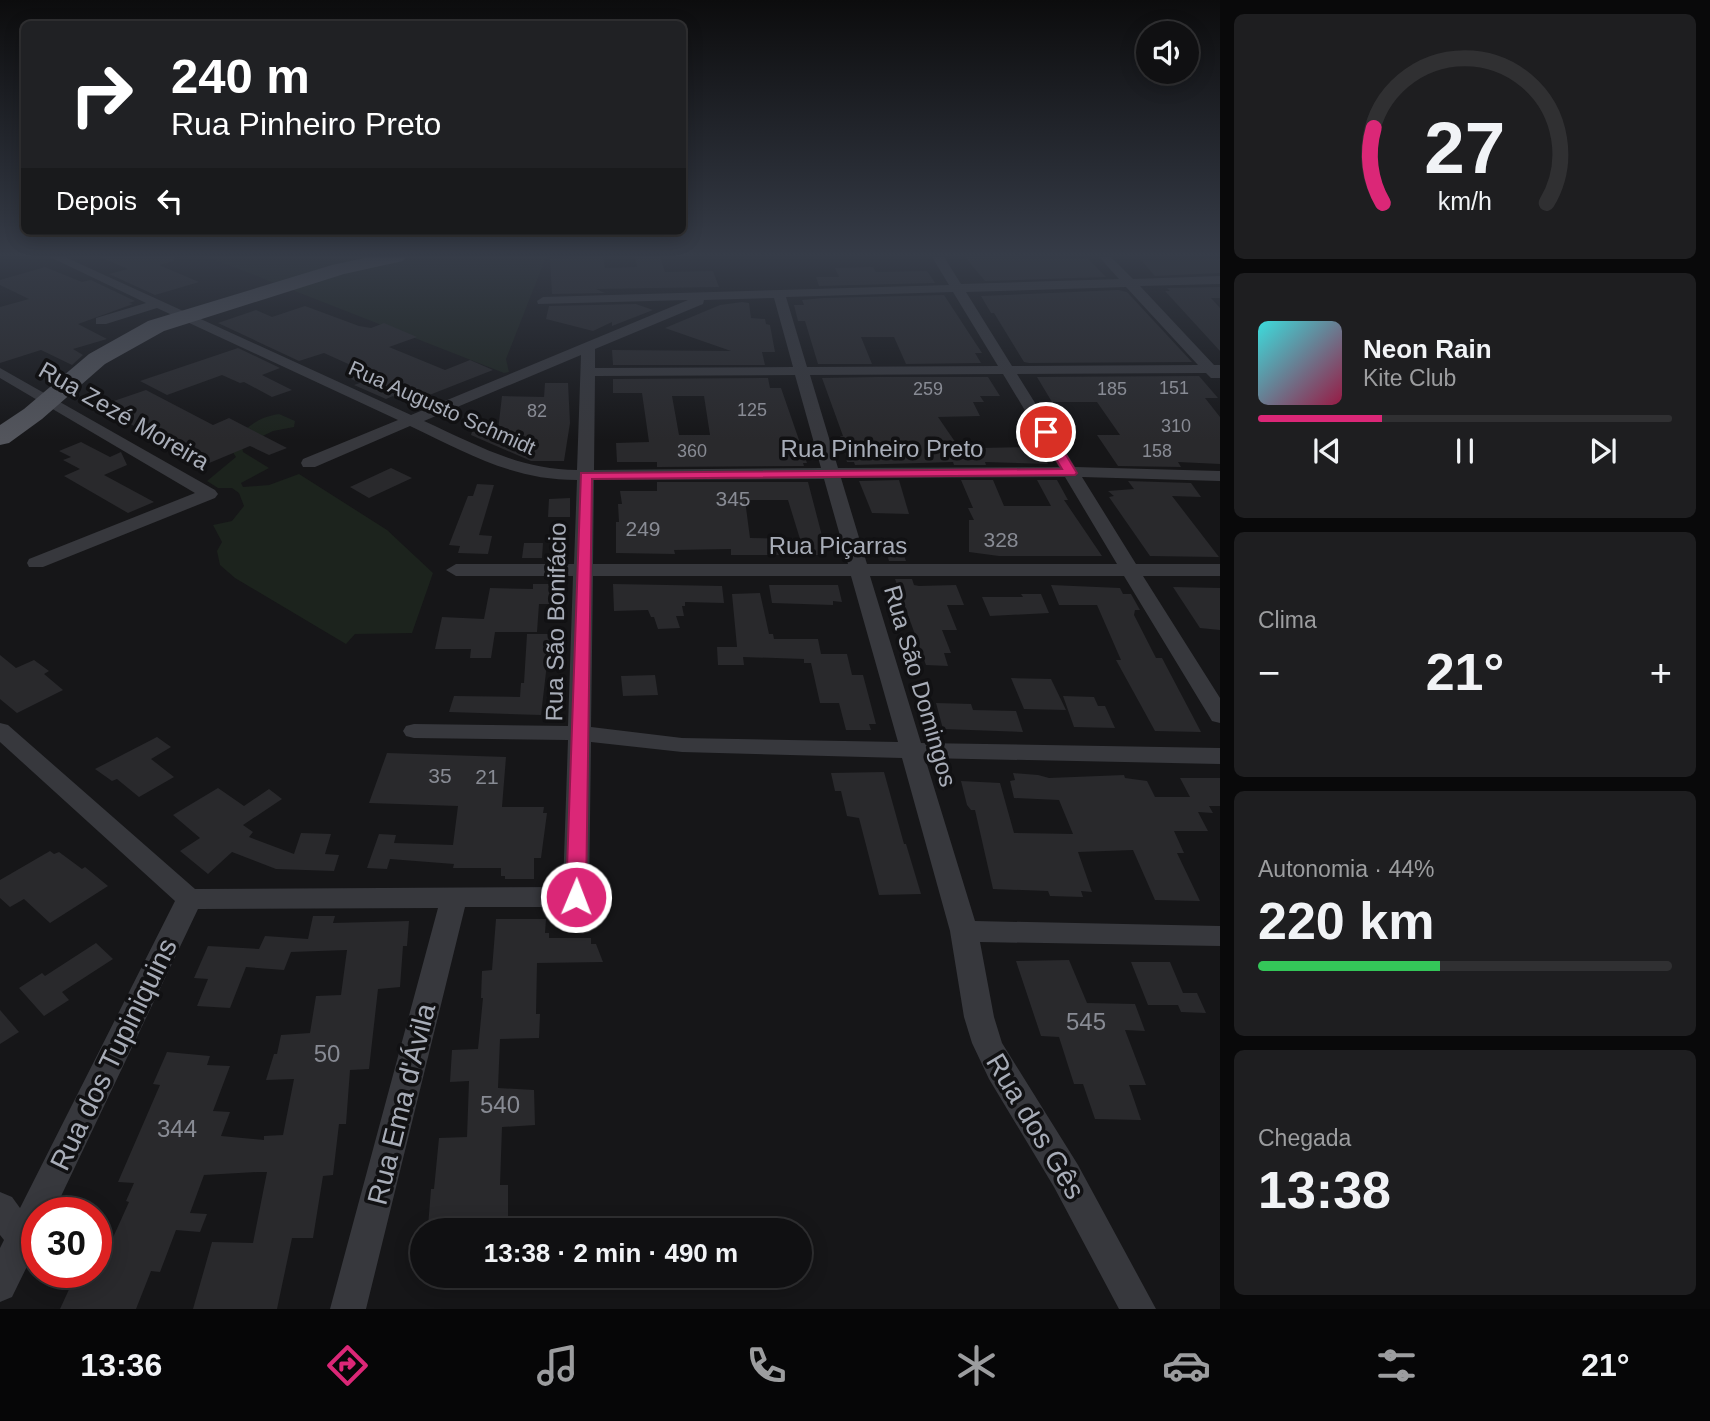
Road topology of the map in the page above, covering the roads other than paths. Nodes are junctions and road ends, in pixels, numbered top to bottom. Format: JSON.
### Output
{"nodes":[{"id":1,"x":111,"y":318,"type":"edge"},
{"id":2,"x":179,"y":318,"type":"edge"},
{"id":3,"x":189,"y":318,"type":"edge"},
{"id":4,"x":658,"y":318,"type":"edge"},
{"id":5,"x":786,"y":318,"type":"edge"},
{"id":6,"x":976,"y":318,"type":"edge"},
{"id":7,"x":1164,"y":318,"type":"edge"},
{"id":8,"x":101,"y":321,"type":"dead end"},
{"id":9,"x":588,"y":347,"type":"junction"},
{"id":10,"x":1008,"y":370,"type":"junction"},
{"id":11,"x":801,"y":371,"type":"junction"},
{"id":12,"x":0,"y":372,"type":"edge"},
{"id":13,"x":588,"y":372,"type":"junction"},
{"id":14,"x":1217,"y":373,"type":"edge"},
{"id":15,"x":49,"y":401,"type":"junction"},
{"id":16,"x":411,"y":421,"type":"junction"},
{"id":17,"x":0,"y":437,"type":"edge"},
{"id":18,"x":309,"y":463,"type":"dead end"},
{"id":19,"x":1071,"y":473,"type":"junction"},
{"id":20,"x":831,"y":474,"type":"junction"},
{"id":21,"x":586,"y":475,"type":"junction"},
{"id":22,"x":1220,"y":476,"type":"edge"},
{"id":23,"x":36,"y":563,"type":"dead end"},
{"id":24,"x":456,"y":570,"type":"dead end"},
{"id":25,"x":584,"y":570,"type":"junction"},
{"id":26,"x":859,"y":570,"type":"junction"},
{"id":27,"x":1130,"y":570,"type":"junction"},
{"id":28,"x":1220,"y":570,"type":"edge"},
{"id":29,"x":1220,"y":716,"type":"edge"},
{"id":30,"x":0,"y":730,"type":"edge"},
{"id":31,"x":414,"y":731,"type":"dead end"},
{"id":32,"x":580,"y":733,"type":"junction"},
{"id":33,"x":912,"y":750,"type":"junction"},
{"id":34,"x":1220,"y":756,"type":"edge"},
{"id":35,"x":454,"y":898,"type":"junction"},
{"id":36,"x":189,"y":899,"type":"junction"},
{"id":37,"x":964,"y":932,"type":"junction"},
{"id":38,"x":1220,"y":936,"type":"edge"},
{"id":39,"x":42,"y":1197,"type":"edge"},
{"id":40,"x":0,"y":1208,"type":"edge"},
{"id":41,"x":21,"y":1236,"type":"edge"},
{"id":42,"x":21,"y":1239,"type":"edge"},
{"id":43,"x":0,"y":1285,"type":"edge"},
{"id":44,"x":348,"y":1309,"type":"edge"},
{"id":45,"x":1138,"y":1309,"type":"edge"}],
"edges":[{"from":1,"to":8,"type":"street"},
{"from":2,"to":15,"type":"main road"},
{"from":3,"to":16,"type":"street","name":"Rua Augusto Schmidt"},
{"from":4,"to":9,"type":"street"},
{"from":5,"to":11,"type":"street","name":"Rua São Domingos"},
{"from":6,"to":10,"type":"street"},
{"from":7,"to":14,"type":"street"},
{"from":9,"to":13,"type":"street","name":"Rua São Bonifácio"},
{"from":9,"to":16,"type":"street"},
{"from":10,"to":11,"type":"street"},
{"from":10,"to":14,"type":"street"},
{"from":10,"to":19,"type":"street"},
{"from":11,"to":13,"type":"street"},
{"from":11,"to":20,"type":"street","name":"Rua São Domingos"},
{"from":12,"to":15,"type":"street","name":"Rua Zezé Moreira"},
{"from":13,"to":21,"type":"street","name":"Rua São Bonifácio"},
{"from":15,"to":17,"type":"main road"},
{"from":15,"to":23,"type":"street","name":"Rua Zezé Moreira"},
{"from":16,"to":18,"type":"street"},
{"from":16,"to":21,"type":"street","name":"Rua Augusto Schmidt"},
{"from":19,"to":20,"type":"street","name":"Rua Pinheiro Preto"},
{"from":19,"to":22,"type":"street","name":"Rua Pinheiro Preto"},
{"from":19,"to":27,"type":"street"},
{"from":20,"to":21,"type":"street","name":"Rua Pinheiro Preto"},
{"from":20,"to":26,"type":"street","name":"Rua São Domingos"},
{"from":21,"to":25,"type":"street","name":"Rua São Bonifácio"},
{"from":24,"to":25,"type":"street","name":"Rua Piçarras"},
{"from":25,"to":26,"type":"street","name":"Rua Piçarras"},
{"from":25,"to":32,"type":"street","name":"Rua São Bonifácio"},
{"from":26,"to":27,"type":"street","name":"Rua Piçarras"},
{"from":26,"to":33,"type":"street","name":"Rua São Domingos"},
{"from":27,"to":28,"type":"street","name":"Rua Piçarras"},
{"from":27,"to":29,"type":"street"},
{"from":30,"to":36,"type":"street"},
{"from":31,"to":32,"type":"street"},
{"from":32,"to":33,"type":"street"},
{"from":32,"to":35,"type":"street","name":"Rua São Bonifácio"},
{"from":33,"to":34,"type":"street"},
{"from":33,"to":37,"type":"street","name":"Rua São Domingos"},
{"from":35,"to":36,"type":"street"},
{"from":35,"to":44,"type":"street","name":"Rua Ema d'Ávila"},
{"from":36,"to":39,"type":"street","name":"Rua dos Tupiniquins"},
{"from":37,"to":38,"type":"street"},
{"from":37,"to":45,"type":"street","name":"Rua dos Gês"},
{"from":40,"to":41,"type":"street"},
{"from":42,"to":43,"type":"street","name":"Rua dos Tupiniquins"}]}
